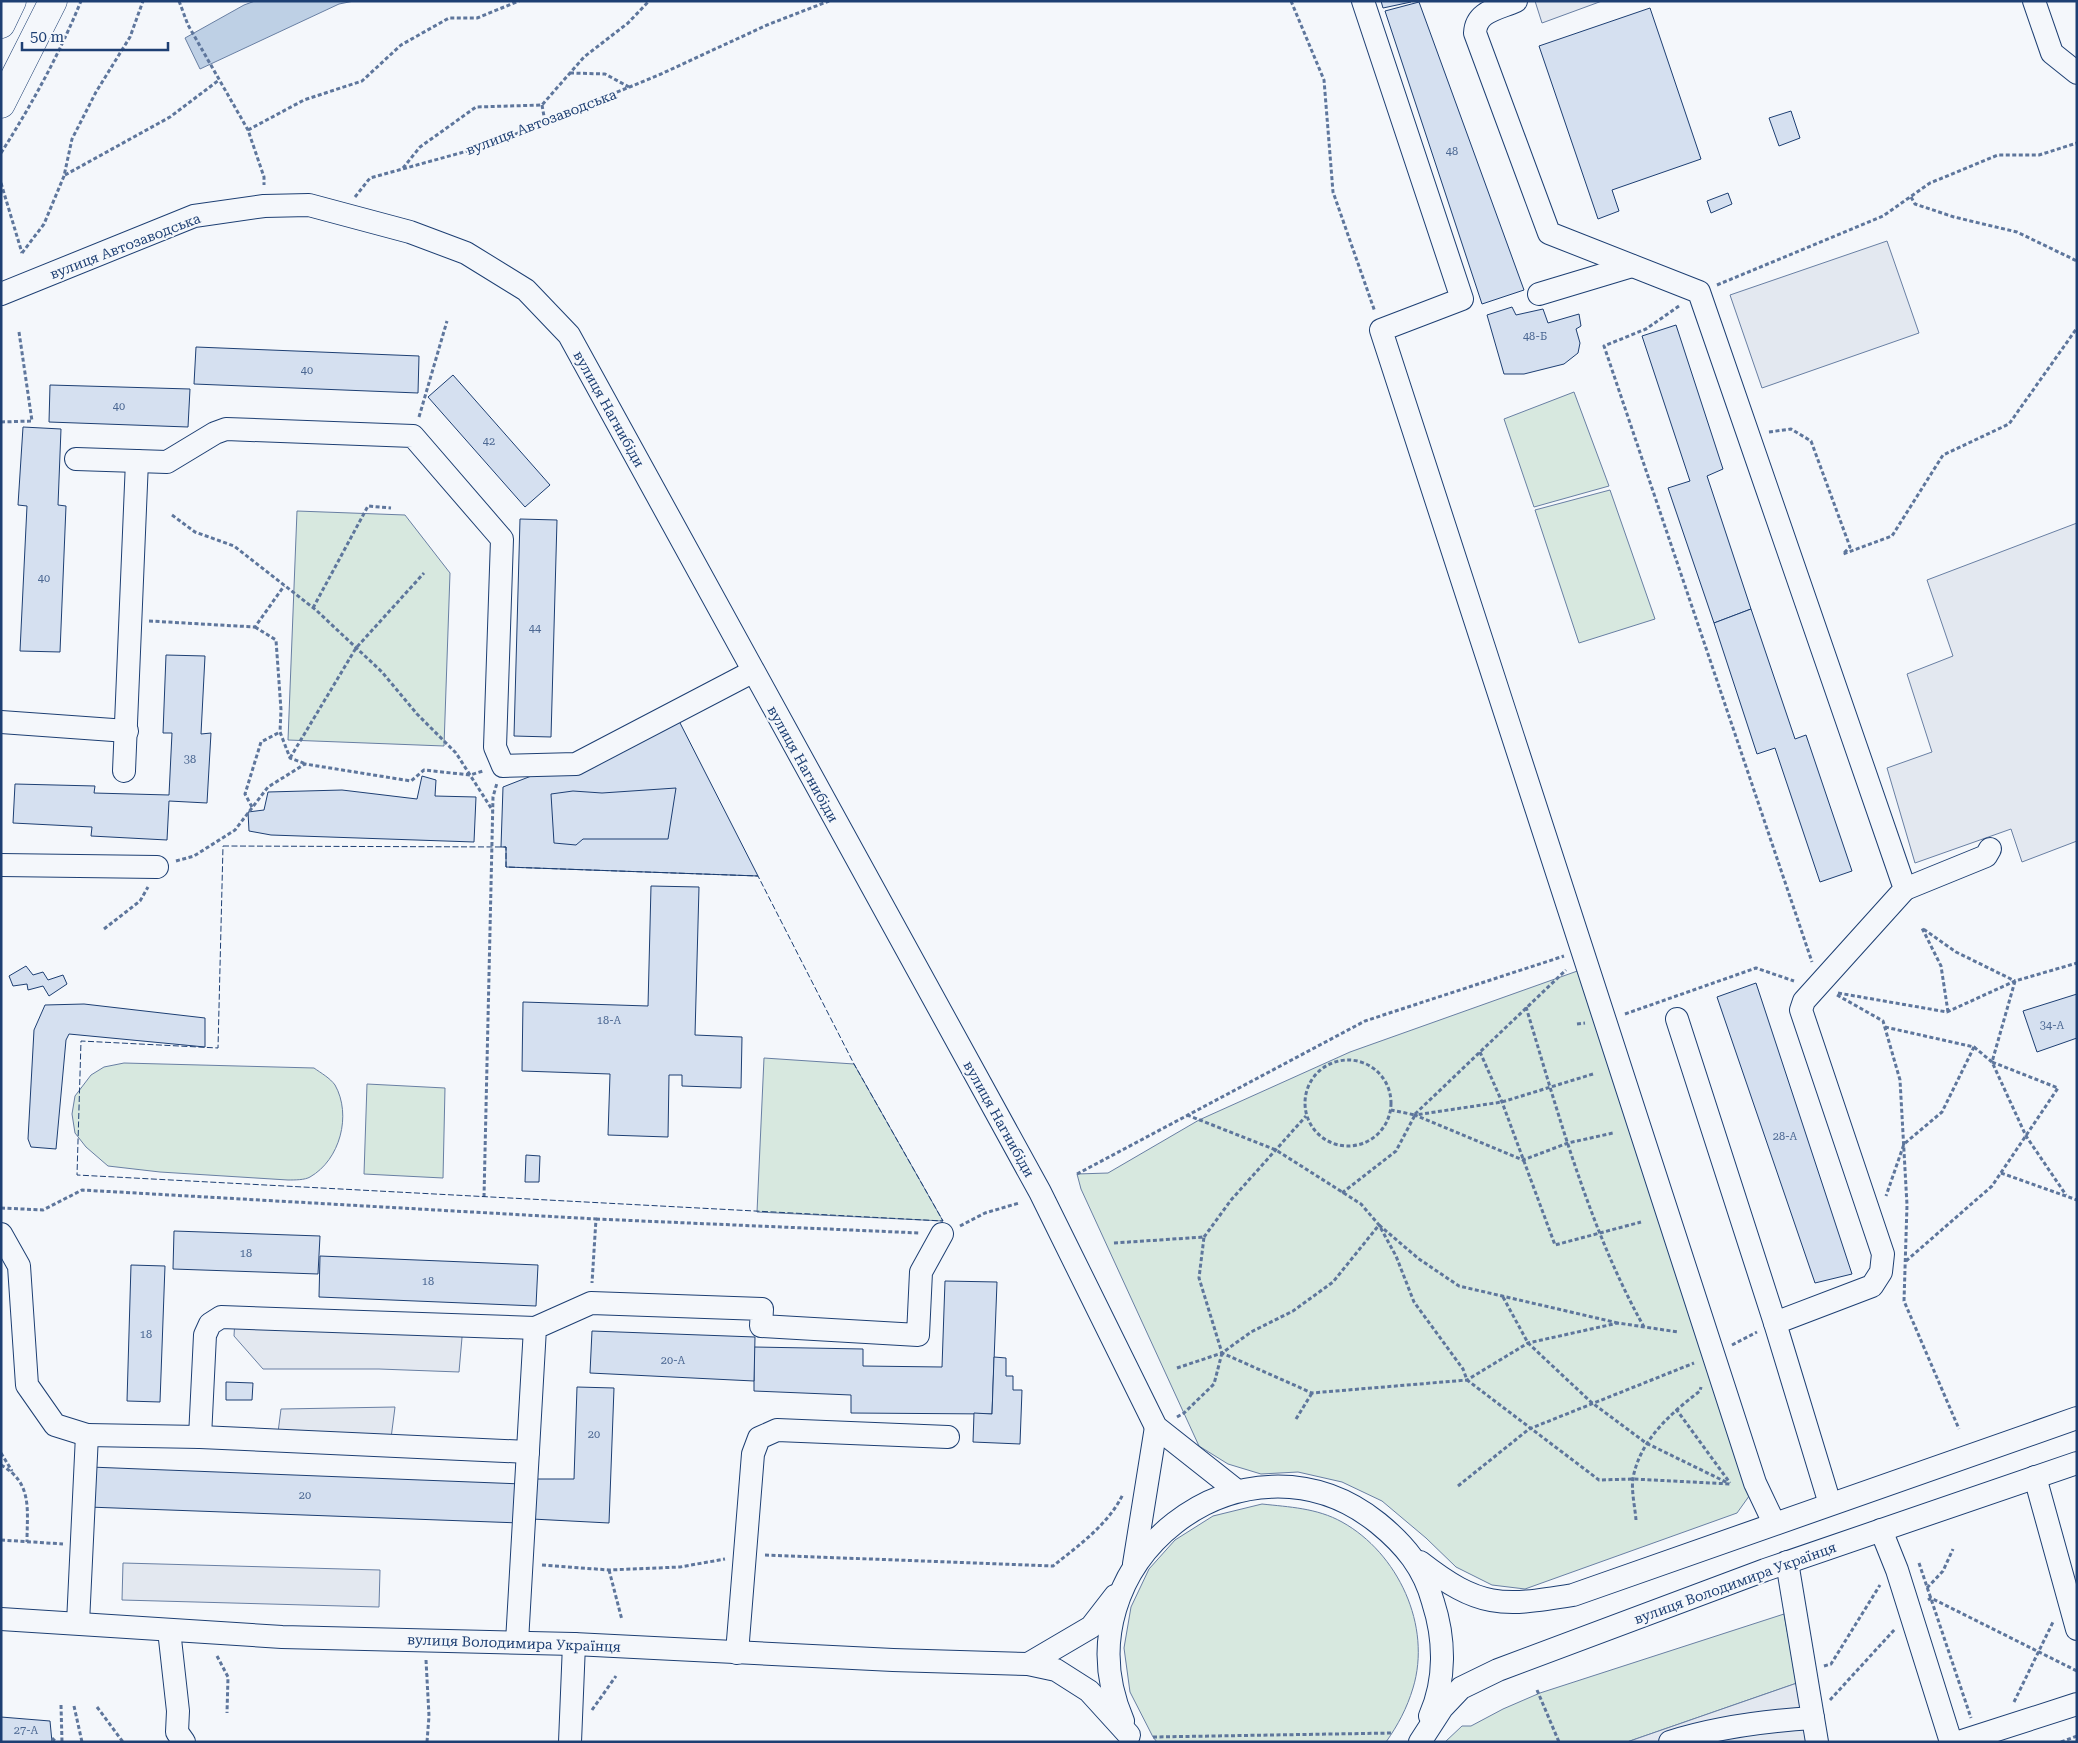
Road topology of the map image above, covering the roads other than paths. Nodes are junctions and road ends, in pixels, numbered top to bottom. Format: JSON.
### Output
{"nodes":[{"id":1,"x":12,"y":1,"type":"edge"},
{"id":2,"x":53,"y":1,"type":"edge"},
{"id":3,"x":1363,"y":1,"type":"edge"},
{"id":4,"x":1516,"y":1,"type":"edge"},
{"id":5,"x":2034,"y":1,"type":"edge"},
{"id":6,"x":1,"y":24,"type":"edge"},
{"id":7,"x":2077,"y":73,"type":"edge"},
{"id":8,"x":1,"y":104,"type":"edge"},
{"id":9,"x":344,"y":213,"type":"joint"},
{"id":10,"x":1632,"y":266,"type":"junction"},
{"id":11,"x":5,"y":286,"type":"edge"},
{"id":12,"x":1539,"y":294,"type":"dead end"},
{"id":13,"x":76,"y":459,"type":"dead end"},
{"id":14,"x":137,"y":462,"type":"junction"},
{"id":15,"x":752,"y":672,"type":"junction"},
{"id":16,"x":1,"y":722,"type":"edge"},
{"id":17,"x":126,"y":731,"type":"junction"},
{"id":18,"x":124,"y":771,"type":"dead end"},
{"id":19,"x":1990,"y":849,"type":"dead end"},
{"id":20,"x":1,"y":865,"type":"edge"},
{"id":21,"x":157,"y":867,"type":"road end"},
{"id":22,"x":1905,"y":889,"type":"junction"},
{"id":23,"x":1677,"y":1019,"type":"dead end"},
{"id":24,"x":1,"y":1234,"type":"edge"},
{"id":25,"x":942,"y":1234,"type":"road end"},
{"id":26,"x":1775,"y":1323,"type":"junction"},
{"id":27,"x":535,"y":1328,"type":"junction"},
{"id":28,"x":2077,"y":1418,"type":"edge"},
{"id":29,"x":1156,"y":1427,"type":"junction"},
{"id":30,"x":87,"y":1436,"type":"junction"},
{"id":31,"x":200,"y":1437,"type":"junction"},
{"id":32,"x":948,"y":1438,"type":"dead end"},
{"id":33,"x":528,"y":1452,"type":"junction"},
{"id":34,"x":2077,"y":1463,"type":"edge"},
{"id":35,"x":2034,"y":1477,"type":"junction"},
{"id":36,"x":1237,"y":1491,"type":"junction"},
{"id":37,"x":1830,"y":1504,"type":"junction"},
{"id":38,"x":1774,"y":1523,"type":"junction"},
{"id":39,"x":1881,"y":1530,"type":"junction"},
{"id":40,"x":1413,"y":1556,"type":"junction"},
{"id":41,"x":1787,"y":1562,"type":"junction"},
{"id":42,"x":1134,"y":1566,"type":"junction"},
{"id":43,"x":1,"y":1620,"type":"edge"},
{"id":44,"x":78,"y":1623,"type":"junction"},
{"id":45,"x":2077,"y":1629,"type":"edge"},
{"id":46,"x":169,"y":1630,"type":"junction"},
{"id":47,"x":517,"y":1642,"type":"junction"},
{"id":48,"x":574,"y":1644,"type":"junction"},
{"id":49,"x":737,"y":1653,"type":"junction"},
{"id":50,"x":1028,"y":1664,"type":"junction"},
{"id":51,"x":2077,"y":1704,"type":"edge"},
{"id":52,"x":1813,"y":1718,"type":"junction"},
{"id":53,"x":1977,"y":1736,"type":"edge"},
{"id":54,"x":1138,"y":1738,"type":"edge"},
{"id":55,"x":184,"y":1742,"type":"edge"},
{"id":56,"x":570,"y":1742,"type":"edge"},
{"id":57,"x":1419,"y":1742,"type":"edge"},
{"id":58,"x":1670,"y":1742,"type":"edge"},
{"id":59,"x":1817,"y":1742,"type":"edge"},
{"id":60,"x":1951,"y":1742,"type":"edge"}],
"edges":[{"from":1,"to":6,"type":"main road"},
{"from":2,"to":8,"type":"main road"},
{"from":3,"to":38,"type":"street"},
{"from":4,"to":10,"type":"street"},
{"from":5,"to":7,"type":"street"},
{"from":9,"to":11,"type":"street","name":"вулиця Автозаводська"},
{"from":9,"to":15,"type":"street","name":"вулиця Нагнибіди"},
{"from":10,"to":12,"type":"street"},
{"from":10,"to":22,"type":"street"},
{"from":13,"to":14,"type":"street"},
{"from":14,"to":15,"type":"street"},
{"from":14,"to":17,"type":"street"},
{"from":15,"to":29,"type":"street","name":"вулиця Нагнибіди"},
{"from":16,"to":17,"type":"street"},
{"from":17,"to":18,"type":"street"},
{"from":19,"to":22,"type":"street"},
{"from":20,"to":21,"type":"street"},
{"from":22,"to":26,"type":"street"},
{"from":23,"to":26,"type":"street"},
{"from":24,"to":30,"type":"street"},
{"from":25,"to":27,"type":"street"},
{"from":26,"to":37,"type":"street"},
{"from":27,"to":31,"type":"street"},
{"from":27,"to":33,"type":"street"},
{"from":28,"to":37,"type":"street","name":"вулиця Володимира Українця"},
{"from":29,"to":36,"type":"street","name":"вулиця Нагнибіди"},
{"from":29,"to":42,"type":"street"},
{"from":30,"to":31,"type":"street"},
{"from":30,"to":44,"type":"street"},
{"from":31,"to":33,"type":"street"},
{"from":32,"to":49,"type":"street"},
{"from":33,"to":47,"type":"street"},
{"from":34,"to":35,"type":"street","name":"вулиця Володимира Українця"},
{"from":35,"to":39,"type":"street","name":"вулиця Володимира Українця"},
{"from":35,"to":45,"type":"street"},
{"from":36,"to":40,"type":"street","name":"вулиця Володимира Українця"},
{"from":36,"to":42,"type":"street","name":"вулиця Володимира Українця"},
{"from":37,"to":38,"type":"street","name":"вулиця Володимира Українця"},
{"from":38,"to":40,"type":"street","name":"вулиця Володимира Українця"},
{"from":39,"to":41,"type":"street","name":"вулиця Володимира Українця"},
{"from":39,"to":60,"type":"street"},
{"from":40,"to":57,"type":"street","name":"вулиця Володимира Українця"},
{"from":41,"to":52,"type":"street"},
{"from":41,"to":57,"type":"street","name":"вулиця Володимира Українця"},
{"from":42,"to":50,"type":"street","name":"вулиця Володимира Українця"},
{"from":42,"to":54,"type":"street","name":"вулиця Володимира Українця"},
{"from":43,"to":44,"type":"street","name":"вулиця Володимира Українця"},
{"from":44,"to":46,"type":"street","name":"вулиця Володимира Українця"},
{"from":46,"to":47,"type":"street","name":"вулиця Володимира Українця"},
{"from":46,"to":55,"type":"street"},
{"from":47,"to":48,"type":"street","name":"вулиця Володимира Українця"},
{"from":48,"to":49,"type":"street","name":"вулиця Володимира Українця"},
{"from":48,"to":56,"type":"street"},
{"from":49,"to":50,"type":"street","name":"вулиця Володимира Українця"},
{"from":50,"to":54,"type":"street","name":"вулиця Володимира Українця"},
{"from":51,"to":53,"type":"street"},
{"from":52,"to":58,"type":"street"},
{"from":52,"to":59,"type":"street"}]}
